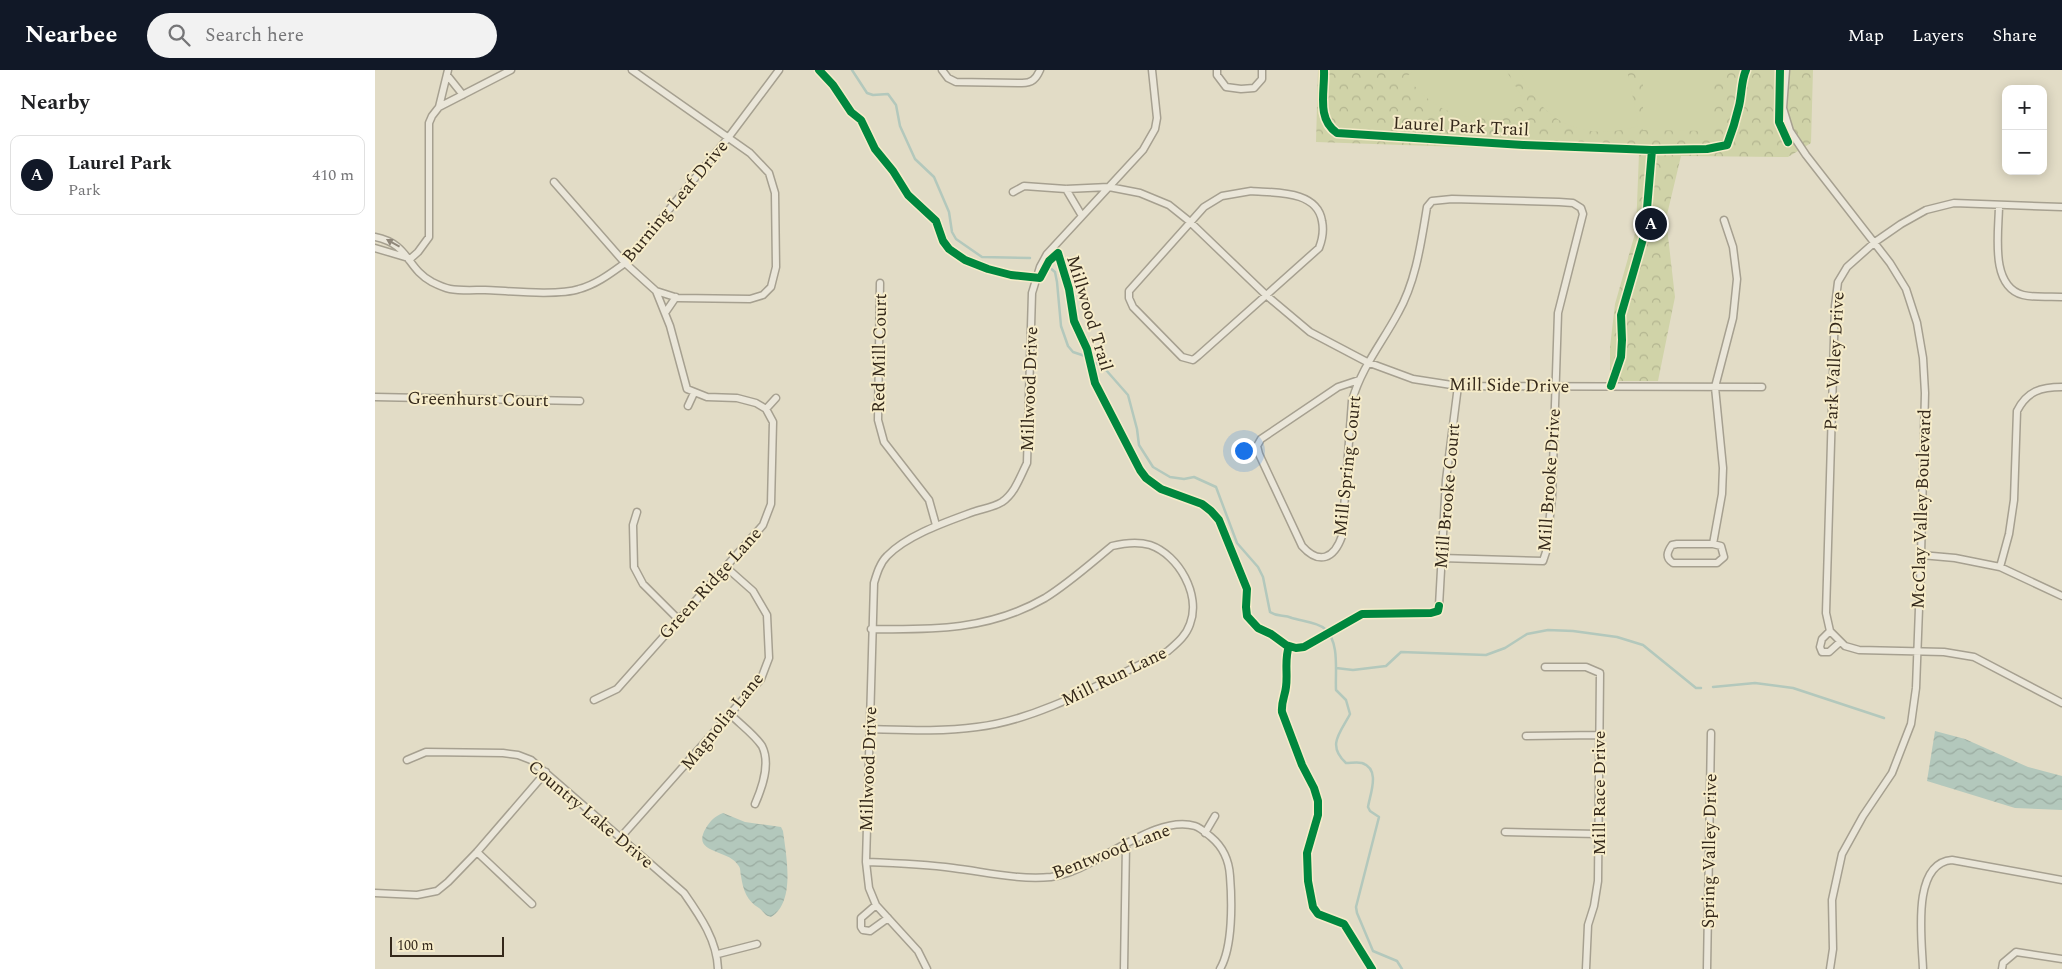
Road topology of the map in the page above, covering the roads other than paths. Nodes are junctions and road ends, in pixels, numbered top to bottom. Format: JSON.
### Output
{"nodes":[{"id":1,"x":511,"y":70,"type":"edge"},
{"id":2,"x":632,"y":70,"type":"edge"},
{"id":3,"x":779,"y":70,"type":"edge"},
{"id":4,"x":942,"y":70,"type":"edge"},
{"id":5,"x":1040,"y":70,"type":"edge"},
{"id":6,"x":1152,"y":70,"type":"edge"},
{"id":7,"x":1217,"y":70,"type":"edge"},
{"id":8,"x":1262,"y":70,"type":"edge"},
{"id":9,"x":1785,"y":70,"type":"edge"},
{"id":10,"x":447,"y":72,"type":"edge"},
{"id":11,"x":463,"y":94,"type":"junction"},
{"id":12,"x":439,"y":107,"type":"junction"},
{"id":13,"x":728,"y":138,"type":"junction"},
{"id":14,"x":555,"y":182,"type":"dead end"},
{"id":15,"x":1109,"y":187,"type":"junction"},
{"id":16,"x":1067,"y":188,"type":"junction"},
{"id":17,"x":1013,"y":192,"type":"dead end"},
{"id":18,"x":1999,"y":204,"type":"junction"},
{"id":19,"x":2062,"y":206,"type":"edge"},
{"id":20,"x":1081,"y":216,"type":"junction"},
{"id":21,"x":1724,"y":220,"type":"dead end"},
{"id":22,"x":1189,"y":221,"type":"junction"},
{"id":23,"x":375,"y":237,"type":"edge"},
{"id":24,"x":1875,"y":242,"type":"junction"},
{"id":25,"x":375,"y":248,"type":"edge"},
{"id":26,"x":407,"y":258,"type":"junction"},
{"id":27,"x":625,"y":262,"type":"junction"},
{"id":28,"x":880,"y":284,"type":"dead end"},
{"id":29,"x":656,"y":291,"type":"junction"},
{"id":30,"x":1267,"y":296,"type":"junction"},
{"id":31,"x":2062,"y":296,"type":"edge"},
{"id":32,"x":675,"y":297,"type":"junction"},
{"id":33,"x":665,"y":313,"type":"junction"},
{"id":34,"x":1367,"y":362,"type":"junction"},
{"id":35,"x":1359,"y":380,"type":"junction"},
{"id":36,"x":1458,"y":386,"type":"junction"},
{"id":37,"x":1556,"y":387,"type":"junction"},
{"id":38,"x":1715,"y":387,"type":"junction"},
{"id":39,"x":1762,"y":387,"type":"dead end"},
{"id":40,"x":2062,"y":387,"type":"edge"},
{"id":41,"x":694,"y":393,"type":"junction"},
{"id":42,"x":375,"y":397,"type":"edge"},
{"id":43,"x":776,"y":398,"type":"dead end"},
{"id":44,"x":581,"y":401,"type":"dead end"},
{"id":45,"x":688,"y":406,"type":"dead end"},
{"id":46,"x":765,"y":409,"type":"junction"},
{"id":47,"x":637,"y":512,"type":"dead end"},
{"id":48,"x":936,"y":525,"type":"junction"},
{"id":49,"x":1713,"y":544,"type":"junction"},
{"id":50,"x":1921,"y":555,"type":"junction"},
{"id":51,"x":1441,"y":558,"type":"junction"},
{"id":52,"x":2000,"y":567,"type":"junction"},
{"id":53,"x":727,"y":568,"type":"junction"},
{"id":54,"x":2062,"y":596,"type":"edge"},
{"id":55,"x":1439,"y":606,"type":"dead end"},
{"id":56,"x":678,"y":618,"type":"junction"},
{"id":57,"x":871,"y":629,"type":"junction"},
{"id":58,"x":1830,"y":631,"type":"junction"},
{"id":59,"x":1840,"y":642,"type":"junction"},
{"id":60,"x":1916,"y":651,"type":"junction"},
{"id":61,"x":1545,"y":667,"type":"dead end"},
{"id":62,"x":594,"y":700,"type":"dead end"},
{"id":63,"x":2062,"y":703,"type":"edge"},
{"id":64,"x":731,"y":715,"type":"junction"},
{"id":65,"x":870,"y":728,"type":"junction"},
{"id":66,"x":1711,"y":733,"type":"dead end"},
{"id":67,"x":1599,"y":735,"type":"junction"},
{"id":68,"x":1526,"y":736,"type":"dead end"},
{"id":69,"x":407,"y":760,"type":"dead end"},
{"id":70,"x":546,"y":772,"type":"junction"},
{"id":71,"x":755,"y":804,"type":"dead end"},
{"id":72,"x":1215,"y":816,"type":"dead end"},
{"id":73,"x":1505,"y":832,"type":"dead end"},
{"id":74,"x":1205,"y":833,"type":"junction"},
{"id":75,"x":1598,"y":834,"type":"junction"},
{"id":76,"x":620,"y":838,"type":"junction"},
{"id":77,"x":1126,"y":844,"type":"junction"},
{"id":78,"x":477,"y":852,"type":"junction"},
{"id":79,"x":866,"y":862,"type":"junction"},
{"id":80,"x":2062,"y":880,"type":"edge"},
{"id":81,"x":375,"y":893,"type":"edge"},
{"id":82,"x":532,"y":904,"type":"dead end"},
{"id":83,"x":876,"y":905,"type":"junction"},
{"id":84,"x":888,"y":918,"type":"junction"},
{"id":85,"x":757,"y":944,"type":"dead end"},
{"id":86,"x":717,"y":954,"type":"junction"},
{"id":87,"x":2062,"y":958,"type":"edge"},
{"id":88,"x":718,"y":969,"type":"edge"},
{"id":89,"x":927,"y":969,"type":"edge"},
{"id":90,"x":1124,"y":969,"type":"edge"},
{"id":91,"x":1220,"y":969,"type":"edge"},
{"id":92,"x":1586,"y":969,"type":"edge"},
{"id":93,"x":1707,"y":969,"type":"edge"},
{"id":94,"x":1830,"y":969,"type":"edge"},
{"id":95,"x":1923,"y":969,"type":"edge"},
{"id":96,"x":2002,"y":969,"type":"edge"}],
"edges":[{"from":1,"to":11,"type":"street"},
{"from":2,"to":13,"type":"street"},
{"from":3,"to":13,"type":"street","name":"Burning Leaf Drive"},
{"from":4,"to":5,"type":"street"},
{"from":6,"to":15,"type":"street","name":"Millwood Drive"},
{"from":7,"to":8,"type":"street"},
{"from":9,"to":24,"type":"street","name":"McClay Valley Boulevard"},
{"from":10,"to":11,"type":"street"},
{"from":10,"to":12,"type":"street"},
{"from":11,"to":12,"type":"street"},
{"from":12,"to":26,"type":"street"},
{"from":13,"to":27,"type":"street","name":"Burning Leaf Drive"},
{"from":13,"to":32,"type":"street"},
{"from":14,"to":27,"type":"street"},
{"from":15,"to":16,"type":"street","name":"Mill Side Drive"},
{"from":15,"to":20,"type":"street","name":"Millwood Drive"},
{"from":15,"to":22,"type":"street","name":"Mill Side Drive"},
{"from":16,"to":17,"type":"street","name":"Mill Side Drive"},
{"from":16,"to":20,"type":"street"},
{"from":18,"to":19,"type":"street","name":"Park Valley Drive"},
{"from":18,"to":24,"type":"street","name":"Park Valley Drive"},
{"from":18,"to":31,"type":"street"},
{"from":20,"to":48,"type":"street","name":"Millwood Drive"},
{"from":21,"to":38,"type":"street"},
{"from":22,"to":30,"type":"street","name":"Mill Side Drive"},
{"from":22,"to":30,"type":"street"},
{"from":22,"to":30,"type":"street"},
{"from":26,"to":23,"type":"street","name":"Burning Leaf Drive","one_way":true},
{"from":24,"to":50,"type":"street","name":"McClay Valley Boulevard"},
{"from":24,"to":58,"type":"street","name":"Park Valley Drive"},
{"from":25,"to":26,"type":"street","name":"Burning Leaf Drive"},
{"from":26,"to":27,"type":"street","name":"Burning Leaf Drive"},
{"from":27,"to":29,"type":"street"},
{"from":28,"to":48,"type":"street","name":"Red Mill Court"},
{"from":29,"to":32,"type":"street"},
{"from":29,"to":33,"type":"street"},
{"from":30,"to":34,"type":"street","name":"Mill Side Drive"},
{"from":32,"to":33,"type":"street"},
{"from":33,"to":41,"type":"street"},
{"from":34,"to":35,"type":"street","name":"Mill Spring Court"},
{"from":34,"to":36,"type":"street","name":"Mill Side Drive"},
{"from":34,"to":37,"type":"street","name":"Mill Spring Court"},
{"from":35,"to":35,"type":"street","name":"Mill Spring Court"},
{"from":36,"to":37,"type":"street","name":"Mill Side Drive"},
{"from":36,"to":51,"type":"street","name":"Mill Brooke Court"},
{"from":37,"to":38,"type":"street","name":"Mill Side Drive"},
{"from":37,"to":51,"type":"street","name":"Mill Brooke Drive"},
{"from":38,"to":39,"type":"street","name":"Mill Side Drive"},
{"from":38,"to":49,"type":"street"},
{"from":40,"to":52,"type":"street"},
{"from":41,"to":45,"type":"street"},
{"from":41,"to":46,"type":"street"},
{"from":42,"to":44,"type":"street","name":"Greenhurst Court"},
{"from":43,"to":46,"type":"street"},
{"from":46,"to":53,"type":"street","name":"Green Ridge Lane"},
{"from":47,"to":56,"type":"street"},
{"from":48,"to":57,"type":"street","name":"Millwood Drive"},
{"from":49,"to":49,"type":"street"},
{"from":50,"to":52,"type":"street"},
{"from":50,"to":60,"type":"street","name":"McClay Valley Boulevard"},
{"from":51,"to":55,"type":"street","name":"Mill Brooke Court"},
{"from":52,"to":54,"type":"street"},
{"from":53,"to":56,"type":"street","name":"Green Ridge Lane"},
{"from":53,"to":64,"type":"street","name":"Magnolia Lane"},
{"from":56,"to":62,"type":"street","name":"Green Ridge Lane"},
{"from":57,"to":65,"type":"street","name":"Millwood Drive"},
{"from":57,"to":65,"type":"street","name":"Mill Run Lane"},
{"from":58,"to":59,"type":"street"},
{"from":58,"to":59,"type":"street","name":"Park Valley Drive"},
{"from":59,"to":60,"type":"street"},
{"from":60,"to":63,"type":"street"},
{"from":60,"to":94,"type":"street","name":"McClay Valley Boulevard"},
{"from":61,"to":67,"type":"street","name":"Mill Race Drive"},
{"from":64,"to":71,"type":"street"},
{"from":64,"to":76,"type":"street","name":"Magnolia Lane"},
{"from":65,"to":79,"type":"street","name":"Millwood Drive"},
{"from":66,"to":93,"type":"street","name":"Spring Valley Drive"},
{"from":67,"to":68,"type":"street"},
{"from":67,"to":75,"type":"street","name":"Mill Race Drive"},
{"from":69,"to":70,"type":"street","name":"Country Lake Drive"},
{"from":70,"to":76,"type":"street","name":"Country Lake Drive"},
{"from":70,"to":78,"type":"street"},
{"from":72,"to":74,"type":"street"},
{"from":73,"to":75,"type":"street"},
{"from":74,"to":77,"type":"street","name":"Bentwood Lane"},
{"from":74,"to":91,"type":"street","name":"Bentwood Lane"},
{"from":75,"to":92,"type":"street","name":"Mill Race Drive"},
{"from":76,"to":86,"type":"street","name":"Country Lake Drive"},
{"from":77,"to":79,"type":"street","name":"Bentwood Lane"},
{"from":77,"to":90,"type":"street"},
{"from":78,"to":81,"type":"street"},
{"from":78,"to":82,"type":"street"},
{"from":79,"to":83,"type":"street","name":"Millwood Drive"},
{"from":80,"to":95,"type":"street"},
{"from":83,"to":84,"type":"street","name":"Millwood Drive"},
{"from":83,"to":84,"type":"street"},
{"from":84,"to":89,"type":"street","name":"Millwood Drive"},
{"from":85,"to":86,"type":"street"},
{"from":86,"to":88,"type":"street","name":"Country Lake Drive"},
{"from":87,"to":96,"type":"street"}]}
